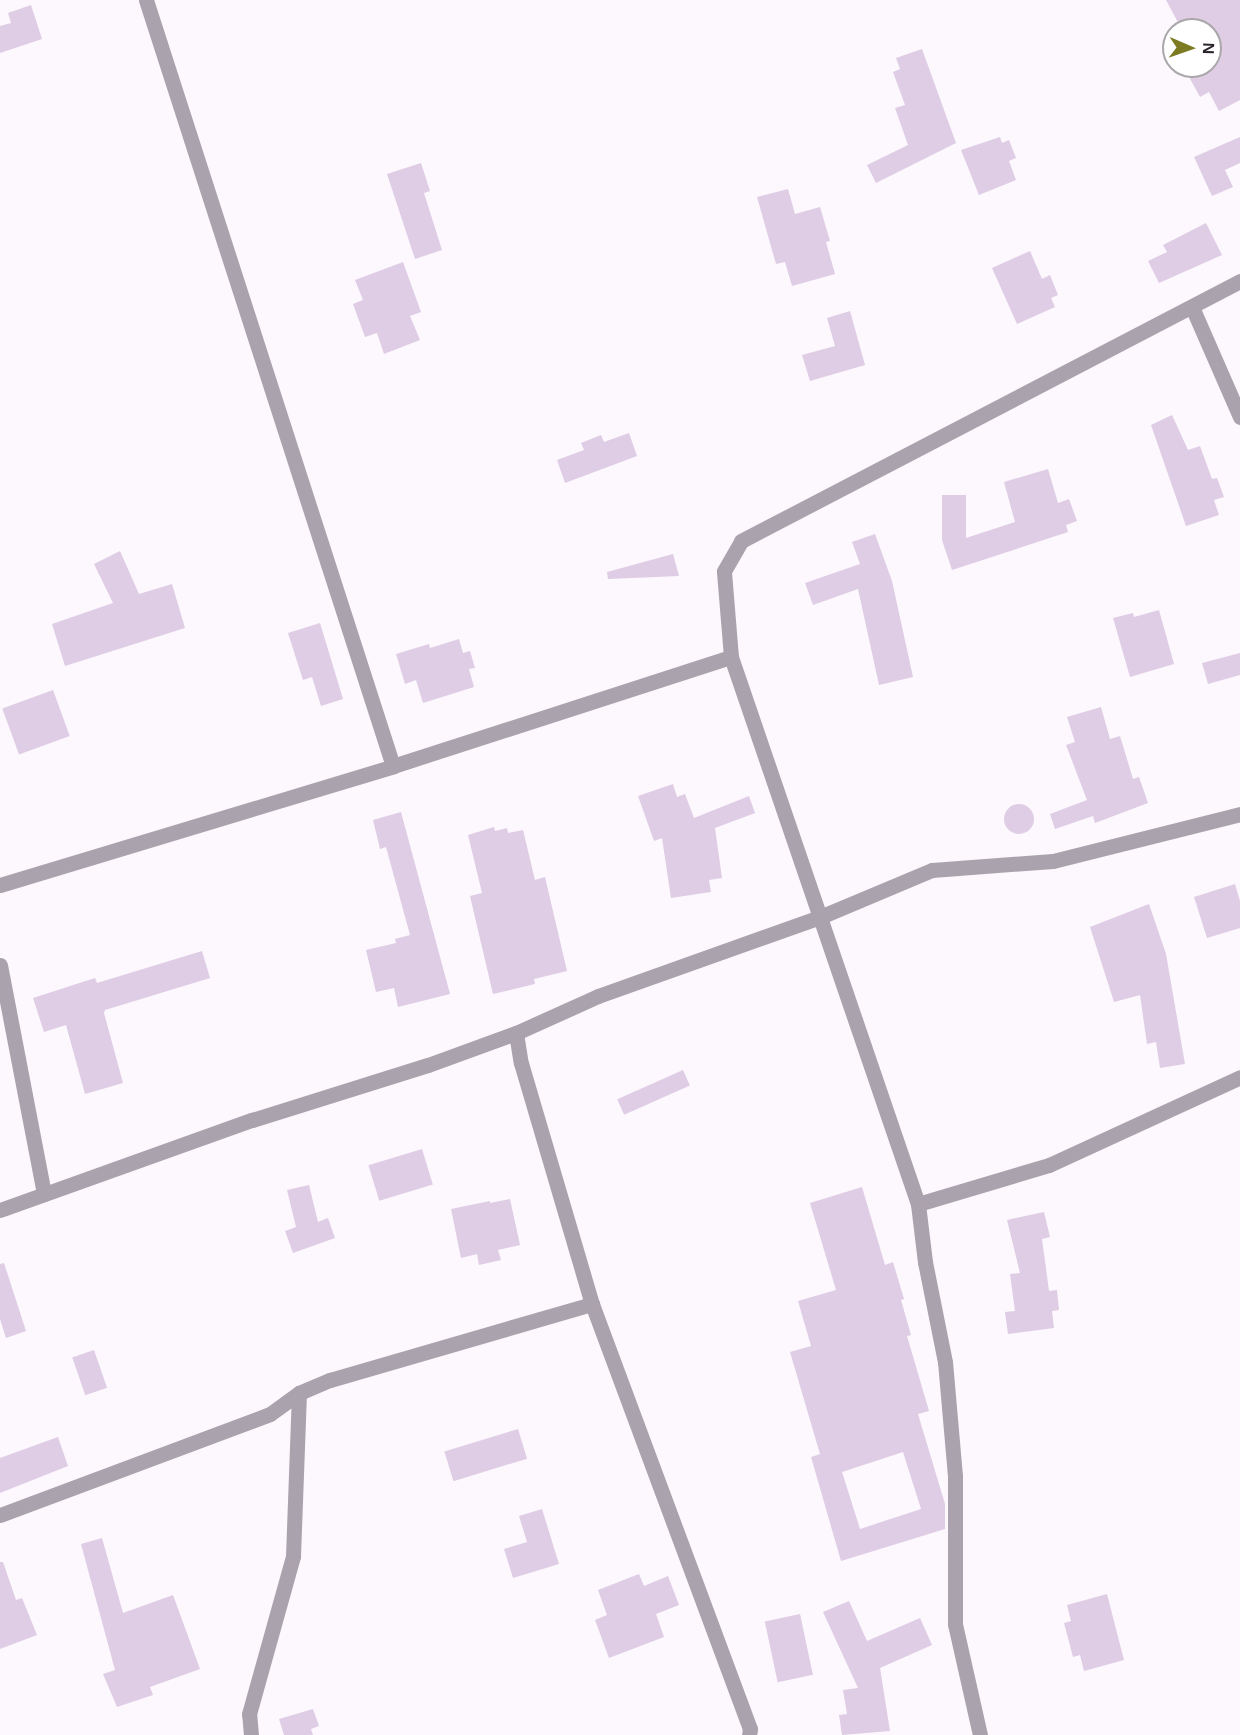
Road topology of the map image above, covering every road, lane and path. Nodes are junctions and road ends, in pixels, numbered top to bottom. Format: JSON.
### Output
{"nodes":[{"id":1,"x":146,"y":0,"type":"edge"},
{"id":2,"x":1240,"y":281,"type":"edge"},
{"id":3,"x":1192,"y":307,"type":"junction"},
{"id":4,"x":1240,"y":417,"type":"edge"},
{"id":5,"x":730,"y":657,"type":"junction"},
{"id":6,"x":393,"y":766,"type":"junction"},
{"id":7,"x":1240,"y":814,"type":"edge"},
{"id":8,"x":0,"y":885,"type":"edge"},
{"id":9,"x":820,"y":917,"type":"junction"},
{"id":10,"x":0,"y":965,"type":"edge"},
{"id":11,"x":516,"y":1033,"type":"junction"},
{"id":12,"x":1240,"y":1077,"type":"edge"},
{"id":13,"x":44,"y":1194,"type":"junction"},
{"id":14,"x":918,"y":1204,"type":"junction"},
{"id":15,"x":0,"y":1210,"type":"edge"},
{"id":16,"x":592,"y":1304,"type":"junction"},
{"id":17,"x":299,"y":1393,"type":"junction"},
{"id":18,"x":0,"y":1515,"type":"edge"},
{"id":19,"x":251,"y":1735,"type":"edge"},
{"id":20,"x":749,"y":1735,"type":"edge"},
{"id":21,"x":980,"y":1735,"type":"edge"}],
"edges":[{"from":1,"to":6,"type":"street"},
{"from":2,"to":3,"type":"street"},
{"from":3,"to":4,"type":"street"},
{"from":3,"to":5,"type":"street"},
{"from":5,"to":6,"type":"street"},
{"from":5,"to":9,"type":"street"},
{"from":6,"to":8,"type":"street"},
{"from":7,"to":9,"type":"street"},
{"from":9,"to":11,"type":"street"},
{"from":9,"to":14,"type":"street"},
{"from":10,"to":13,"type":"street"},
{"from":11,"to":13,"type":"street"},
{"from":11,"to":16,"type":"street"},
{"from":12,"to":14,"type":"street"},
{"from":13,"to":15,"type":"street"},
{"from":14,"to":21,"type":"street"},
{"from":16,"to":17,"type":"street"},
{"from":16,"to":20,"type":"street"},
{"from":17,"to":18,"type":"street"},
{"from":17,"to":19,"type":"street"}]}
